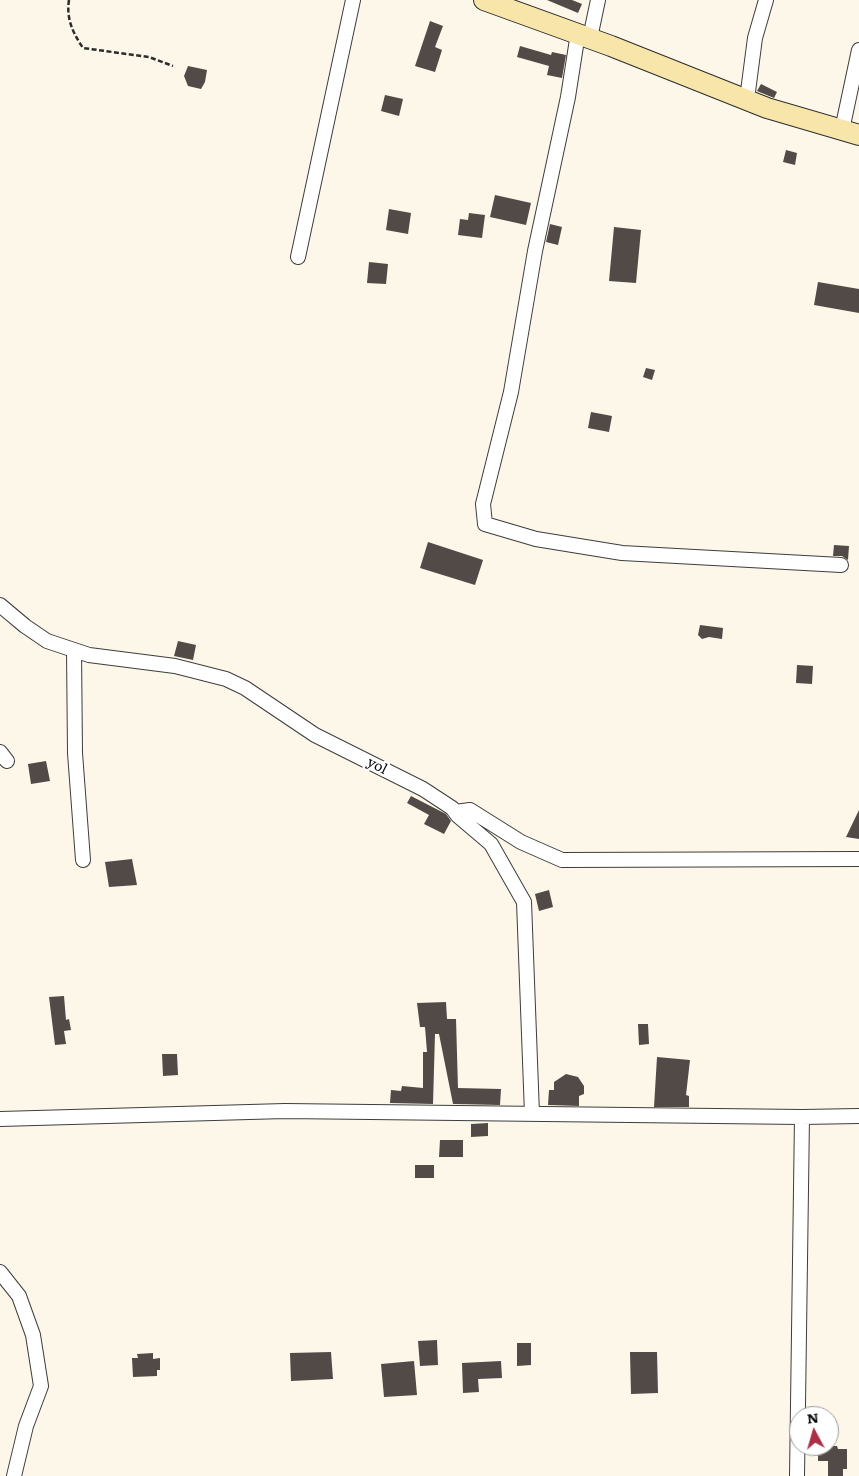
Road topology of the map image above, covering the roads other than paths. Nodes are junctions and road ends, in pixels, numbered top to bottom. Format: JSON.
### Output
{"nodes":[{"id":1,"x":353,"y":0,"type":"edge"},
{"id":2,"x":484,"y":0,"type":"edge"},
{"id":3,"x":598,"y":0,"type":"edge"},
{"id":4,"x":766,"y":0,"type":"edge"},
{"id":5,"x":584,"y":36,"type":"junction"},
{"id":6,"x":859,"y":50,"type":"edge"},
{"id":7,"x":747,"y":100,"type":"junction"},
{"id":8,"x":851,"y":133,"type":"edge"},
{"id":9,"x":298,"y":258,"type":"dead end"},
{"id":10,"x":841,"y":565,"type":"dead end"},
{"id":11,"x":0,"y":605,"type":"edge"},
{"id":12,"x":74,"y":650,"type":"junction"},
{"id":13,"x":455,"y":812,"type":"junction"},
{"id":14,"x":859,"y":859,"type":"edge"},
{"id":15,"x":83,"y":860,"type":"dead end"},
{"id":16,"x":532,"y":1114,"type":"junction"},
{"id":17,"x":859,"y":1116,"type":"edge"},
{"id":18,"x":802,"y":1117,"type":"junction"},
{"id":19,"x":0,"y":1119,"type":"edge"},
{"id":20,"x":0,"y":1272,"type":"edge"},
{"id":21,"x":14,"y":1476,"type":"edge"},
{"id":22,"x":797,"y":1476,"type":"edge"}],
"edges":[{"from":1,"to":9,"type":"street"},
{"from":2,"to":5,"type":"main road"},
{"from":3,"to":5,"type":"street"},
{"from":4,"to":7,"type":"street"},
{"from":5,"to":7,"type":"main road"},
{"from":5,"to":10,"type":"street"},
{"from":6,"to":8,"type":"street"},
{"from":7,"to":8,"type":"main road"},
{"from":11,"to":12,"type":"street","name":"yol"},
{"from":12,"to":13,"type":"street","name":"yol"},
{"from":12,"to":15,"type":"street"},
{"from":13,"to":14,"type":"street"},
{"from":13,"to":16,"type":"street","name":"yol"},
{"from":16,"to":18,"type":"street"},
{"from":16,"to":19,"type":"street"},
{"from":17,"to":18,"type":"street"},
{"from":18,"to":22,"type":"street"},
{"from":20,"to":21,"type":"street"}]}
